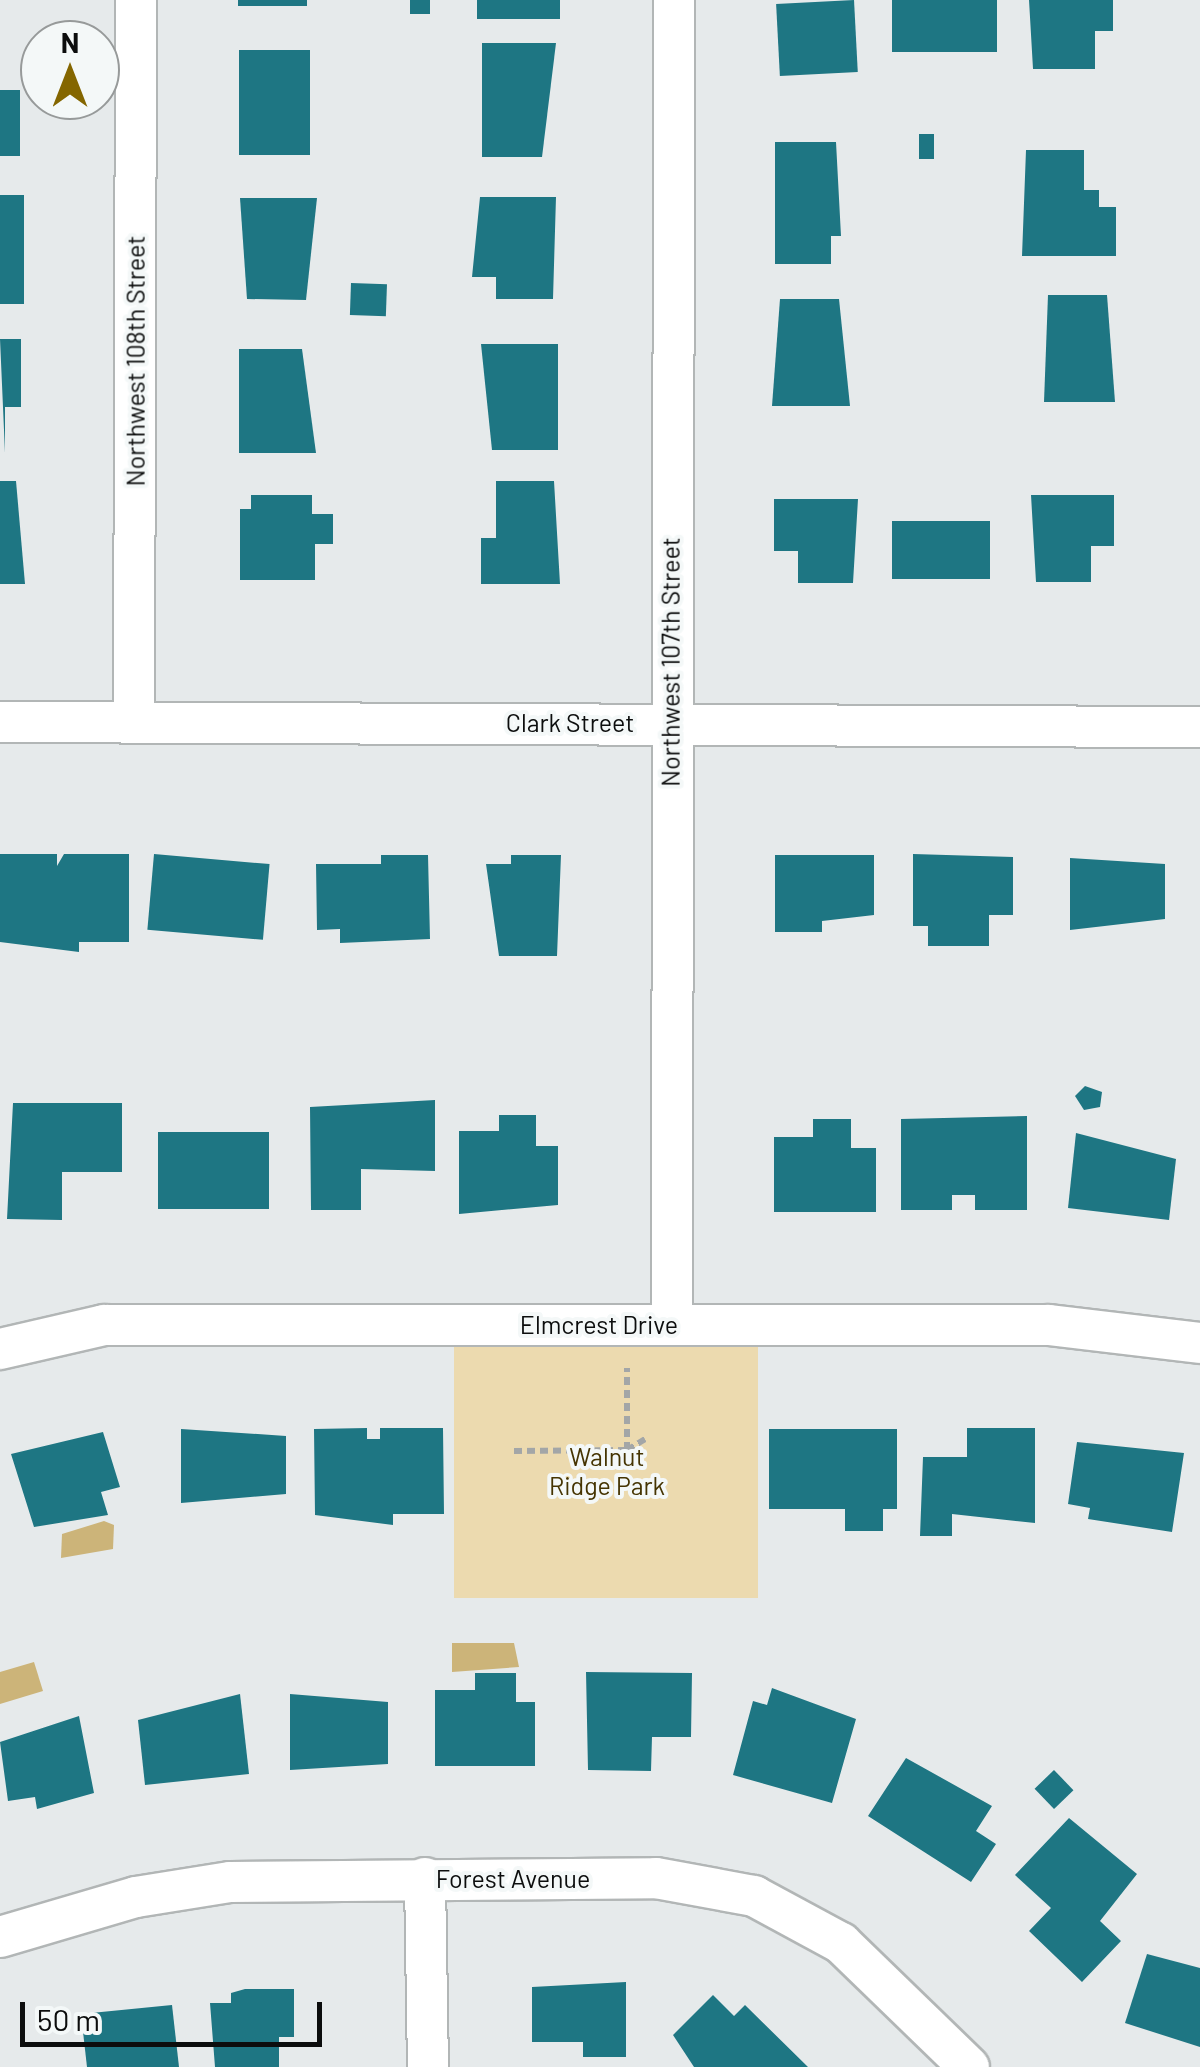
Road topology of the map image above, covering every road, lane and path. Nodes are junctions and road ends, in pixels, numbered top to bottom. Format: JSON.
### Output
{"nodes":[{"id":1,"x":136,"y":0,"type":"edge"},
{"id":2,"x":674,"y":0,"type":"edge"},
{"id":3,"x":0,"y":722,"type":"edge"},
{"id":4,"x":134,"y":722,"type":"junction"},
{"id":5,"x":670,"y":722,"type":"junction"},
{"id":6,"x":1200,"y":726,"type":"edge"},
{"id":7,"x":672,"y":1324,"type":"junction"},
{"id":8,"x":1200,"y":1343,"type":"edge"},
{"id":9,"x":0,"y":1349,"type":"edge"},
{"id":10,"x":626,"y":1368,"type":"dead end"},
{"id":11,"x":645,"y":1438,"type":"dead end"},
{"id":12,"x":626,"y":1450,"type":"junction"},
{"id":13,"x":514,"y":1451,"type":"dead end"},
{"id":14,"x":426,"y":1878,"type":"junction"},
{"id":15,"x":0,"y":1938,"type":"edge"},
{"id":16,"x":428,"y":2067,"type":"edge"},
{"id":17,"x":969,"y":2067,"type":"edge"}],
"edges":[{"from":1,"to":4,"type":"street","name":"Northwest 108th Street"},
{"from":2,"to":5,"type":"street","name":"Northwest 107th Street"},
{"from":3,"to":4,"type":"street","name":"Clark Street"},
{"from":4,"to":5,"type":"street","name":"Clark Street"},
{"from":5,"to":6,"type":"street","name":"Clark Street"},
{"from":5,"to":7,"type":"street","name":"Northwest 107th Street"},
{"from":7,"to":8,"type":"street","name":"Elmcrest Drive"},
{"from":7,"to":9,"type":"street","name":"Elmcrest Drive"},
{"from":10,"to":12,"type":"path"},
{"from":11,"to":12,"type":"path"},
{"from":12,"to":13,"type":"path"},
{"from":14,"to":15,"type":"street","name":"Forest Avenue"},
{"from":14,"to":16,"type":"street"},
{"from":14,"to":17,"type":"street","name":"Forest Avenue"}]}
